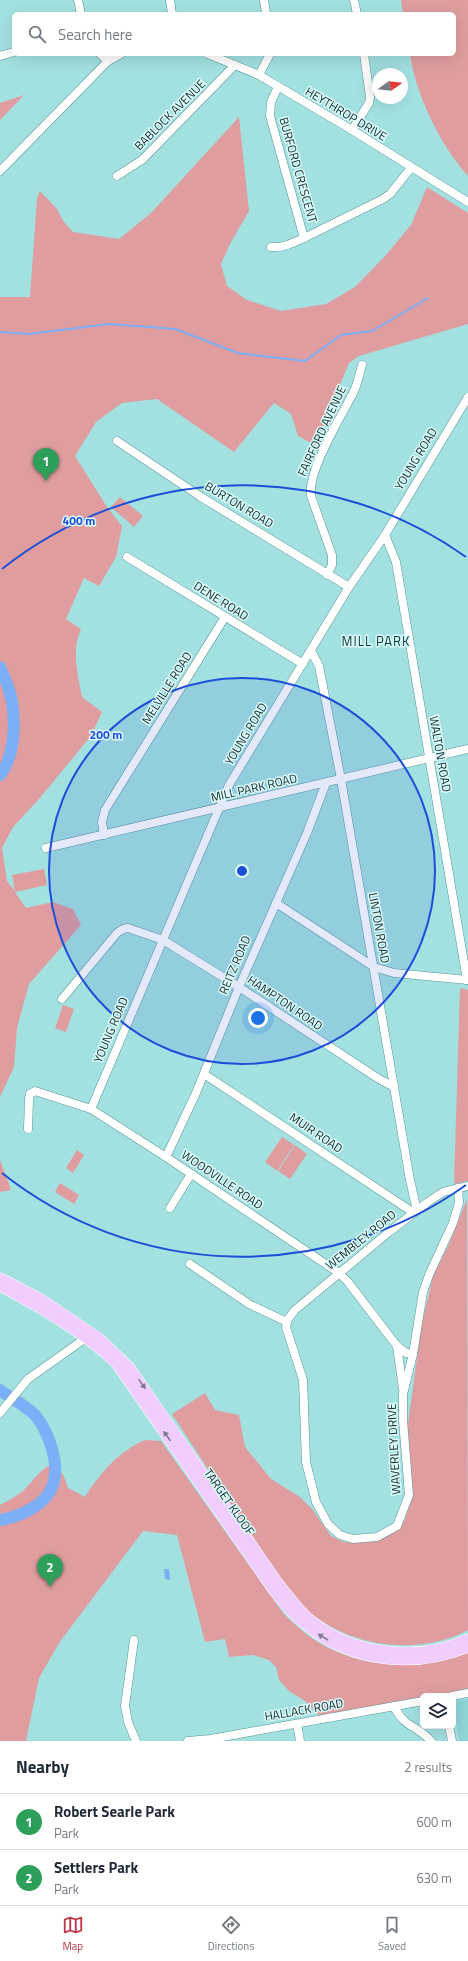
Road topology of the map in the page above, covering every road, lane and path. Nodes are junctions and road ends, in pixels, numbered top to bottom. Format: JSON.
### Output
{"nodes":[{"id":1,"x":78,"y":0,"type":"edge"},
{"id":2,"x":170,"y":0,"type":"edge"},
{"id":3,"x":264,"y":0,"type":"edge"},
{"id":4,"x":354,"y":0,"type":"edge"},
{"id":5,"x":81,"y":12,"type":"edge"},
{"id":6,"x":172,"y":12,"type":"edge"},
{"id":7,"x":266,"y":12,"type":"edge"},
{"id":8,"x":357,"y":12,"type":"edge"},
{"id":9,"x":12,"y":53,"type":"edge"},
{"id":10,"x":0,"y":56,"type":"edge"},
{"id":11,"x":102,"y":56,"type":"edge"},
{"id":12,"x":117,"y":56,"type":"edge"},
{"id":13,"x":213,"y":56,"type":"edge"},
{"id":14,"x":269,"y":56,"type":"edge"},
{"id":15,"x":364,"y":56,"type":"edge"},
{"id":16,"x":108,"y":61,"type":"junction"},
{"id":17,"x":235,"y":65,"type":"junction"},
{"id":18,"x":259,"y":75,"type":"junction"},
{"id":19,"x":278,"y":87,"type":"junction"},
{"id":20,"x":352,"y":130,"type":"junction"},
{"id":21,"x":411,"y":168,"type":"junction"},
{"id":22,"x":0,"y":171,"type":"edge"},
{"id":23,"x":117,"y":176,"type":"dead end"},
{"id":24,"x":468,"y":202,"type":"edge"},
{"id":25,"x":304,"y":238,"type":"junction"},
{"id":26,"x":271,"y":247,"type":"dead end"},
{"id":27,"x":362,"y":365,"type":"dead end"},
{"id":28,"x":468,"y":397,"type":"edge"},
{"id":29,"x":465,"y":407,"type":"edge"},
{"id":30,"x":117,"y":441,"type":"dead end"},
{"id":31,"x":385,"y":535,"type":"junction"},
{"id":32,"x":127,"y":557,"type":"dead end"},
{"id":33,"x":327,"y":575,"type":"junction"},
{"id":34,"x":349,"y":587,"type":"junction"},
{"id":35,"x":225,"y":618,"type":"junction"},
{"id":36,"x":311,"y":652,"type":"junction"},
{"id":37,"x":303,"y":664,"type":"junction"},
{"id":38,"x":468,"y":749,"type":"edge"},
{"id":39,"x":429,"y":758,"type":"junction"},
{"id":40,"x":341,"y":779,"type":"junction"},
{"id":41,"x":326,"y":783,"type":"junction"},
{"id":42,"x":220,"y":808,"type":"junction"},
{"id":43,"x":104,"y":835,"type":"junction"},
{"id":44,"x":46,"y":848,"type":"dead end"},
{"id":45,"x":276,"y":903,"type":"junction"},
{"id":46,"x":163,"y":940,"type":"junction"},
{"id":47,"x":374,"y":967,"type":"junction"},
{"id":48,"x":468,"y":980,"type":"edge"},
{"id":49,"x":239,"y":986,"type":"junction"},
{"id":50,"x":62,"y":999,"type":"dead end"},
{"id":51,"x":204,"y":1074,"type":"junction"},
{"id":52,"x":394,"y":1087,"type":"junction"},
{"id":53,"x":91,"y":1109,"type":"junction"},
{"id":54,"x":28,"y":1129,"type":"dead end"},
{"id":55,"x":166,"y":1157,"type":"junction"},
{"id":56,"x":191,"y":1174,"type":"junction"},
{"id":57,"x":468,"y":1186,"type":"edge"},
{"id":58,"x":458,"y":1188,"type":"junction"},
{"id":59,"x":170,"y":1208,"type":"dead end"},
{"id":60,"x":415,"y":1212,"type":"junction"},
{"id":61,"x":190,"y":1264,"type":"dead end"},
{"id":62,"x":339,"y":1273,"type":"junction"},
{"id":63,"x":0,"y":1278,"type":"edge"},
{"id":64,"x":0,"y":1286,"type":"edge"},
{"id":65,"x":286,"y":1322,"type":"junction"},
{"id":66,"x":89,"y":1335,"type":"junction"},
{"id":67,"x":397,"y":1346,"type":"junction"},
{"id":68,"x":413,"y":1354,"type":"junction"},
{"id":69,"x":403,"y":1394,"type":"junction"},
{"id":70,"x":0,"y":1413,"type":"edge"},
{"id":71,"x":157,"y":1413,"type":"junction"},
{"id":72,"x":468,"y":1638,"type":"edge"},
{"id":73,"x":134,"y":1640,"type":"dead end"},
{"id":74,"x":468,"y":1647,"type":"edge"},
{"id":75,"x":468,"y":1693,"type":"edge"},
{"id":76,"x":456,"y":1695,"type":"edge"},
{"id":77,"x":420,"y":1702,"type":"edge"},
{"id":78,"x":394,"y":1706,"type":"junction"},
{"id":79,"x":297,"y":1724,"type":"junction"},
{"id":80,"x":450,"y":1729,"type":"edge"},
{"id":81,"x":212,"y":1740,"type":"edge"},
{"id":82,"x":136,"y":1741,"type":"edge"},
{"id":83,"x":188,"y":1741,"type":"edge"},
{"id":84,"x":300,"y":1741,"type":"edge"},
{"id":85,"x":431,"y":1741,"type":"edge"},
{"id":86,"x":452,"y":1741,"type":"edge"}],
"edges":[{"from":1,"to":5,"type":"street"},
{"from":2,"to":6,"type":"street"},
{"from":3,"to":7,"type":"street"},
{"from":4,"to":8,"type":"street"},
{"from":9,"to":10,"type":"street"},
{"from":11,"to":16,"type":"street"},
{"from":12,"to":16,"type":"street"},
{"from":13,"to":17,"type":"street","name":"HEYTHROP DRIVE"},
{"from":14,"to":18,"type":"street"},
{"from":15,"to":20,"type":"street"},
{"from":16,"to":22,"type":"street"},
{"from":17,"to":18,"type":"street","name":"HEYTHROP DRIVE"},
{"from":17,"to":23,"type":"street","name":"BABLOCK AVENUE"},
{"from":18,"to":19,"type":"street","name":"HEYTHROP DRIVE"},
{"from":19,"to":20,"type":"street","name":"HEYTHROP DRIVE"},
{"from":19,"to":25,"type":"street","name":"BURFORD CRESCENT"},
{"from":20,"to":21,"type":"street","name":"HEYTHROP DRIVE"},
{"from":21,"to":24,"type":"street","name":"HEYTHROP DRIVE"},
{"from":21,"to":25,"type":"street","name":"BURFORD CRESCENT"},
{"from":25,"to":26,"type":"street","name":"BURFORD CRESCENT"},
{"from":27,"to":33,"type":"street","name":"FAIRFORD AVENUE"},
{"from":28,"to":29,"type":"street","name":"YOUNG ROAD"},
{"from":29,"to":31,"type":"street","name":"YOUNG ROAD"},
{"from":30,"to":33,"type":"street","name":"BURTON ROAD"},
{"from":31,"to":34,"type":"street","name":"YOUNG ROAD"},
{"from":31,"to":39,"type":"street","name":"WALTON ROAD"},
{"from":32,"to":35,"type":"street","name":"DENE ROAD"},
{"from":33,"to":34,"type":"street","name":"BURTON ROAD"},
{"from":34,"to":36,"type":"street","name":"YOUNG ROAD"},
{"from":35,"to":37,"type":"street","name":"DENE ROAD"},
{"from":35,"to":43,"type":"street","name":"MELVILLE ROAD"},
{"from":36,"to":37,"type":"street","name":"YOUNG ROAD"},
{"from":36,"to":40,"type":"street","name":"LINTON ROAD"},
{"from":37,"to":42,"type":"street","name":"YOUNG ROAD"},
{"from":38,"to":39,"type":"street","name":"MILL PARK ROAD"},
{"from":39,"to":40,"type":"street","name":"MILL PARK ROAD"},
{"from":39,"to":48,"type":"street","name":"WALTON ROAD"},
{"from":40,"to":41,"type":"street","name":"MILL PARK ROAD"},
{"from":40,"to":47,"type":"street","name":"LINTON ROAD"},
{"from":41,"to":42,"type":"street","name":"MILL PARK ROAD"},
{"from":41,"to":45,"type":"street","name":"REITZ ROAD"},
{"from":42,"to":43,"type":"street","name":"MILL PARK ROAD"},
{"from":42,"to":46,"type":"street","name":"YOUNG ROAD"},
{"from":43,"to":44,"type":"street","name":"MILL PARK ROAD"},
{"from":45,"to":47,"type":"street"},
{"from":45,"to":49,"type":"street","name":"REITZ ROAD"},
{"from":46,"to":49,"type":"street","name":"HAMPTON ROAD"},
{"from":46,"to":50,"type":"street","name":"HAMPTON ROAD"},
{"from":46,"to":53,"type":"street","name":"YOUNG ROAD"},
{"from":47,"to":48,"type":"street"},
{"from":47,"to":52,"type":"street","name":"LINTON ROAD"},
{"from":49,"to":51,"type":"street","name":"REITZ ROAD"},
{"from":49,"to":52,"type":"street","name":"HAMPTON ROAD"},
{"from":51,"to":55,"type":"street","name":"REITZ ROAD"},
{"from":51,"to":60,"type":"street","name":"MUIR ROAD"},
{"from":52,"to":60,"type":"street","name":"LINTON ROAD"},
{"from":53,"to":54,"type":"street","name":"WOODVILLE ROAD"},
{"from":53,"to":55,"type":"street","name":"WOODVILLE ROAD"},
{"from":55,"to":56,"type":"street","name":"WOODVILLE ROAD"},
{"from":56,"to":59,"type":"street"},
{"from":56,"to":62,"type":"street","name":"WOODVILLE ROAD"},
{"from":57,"to":58,"type":"street","name":"WEMBLEY ROAD"},
{"from":58,"to":60,"type":"street","name":"WEMBLEY ROAD"},
{"from":58,"to":68,"type":"street","name":"WAVERLEY DRIVE"},
{"from":60,"to":62,"type":"street","name":"WEMBLEY ROAD"},
{"from":61,"to":65,"type":"street"},
{"from":62,"to":65,"type":"street","name":"WEMBLEY ROAD"},
{"from":62,"to":67,"type":"street","name":"WOODVILLE ROAD"},
{"from":63,"to":66,"type":"main road","name":"TARGET KLOOF"},
{"from":64,"to":66,"type":"main road","name":"TARGET KLOOF"},
{"from":65,"to":69,"type":"street","name":"WAVERLEY DRIVE"},
{"from":66,"to":70,"type":"street"},
{"from":66,"to":71,"type":"main road","name":"TARGET KLOOF"},
{"from":67,"to":68,"type":"street"},
{"from":67,"to":69,"type":"street"},
{"from":68,"to":69,"type":"street","name":"WAVERLEY DRIVE"},
{"from":71,"to":72,"type":"main road","name":"TARGET KLOOF"},
{"from":74,"to":71,"type":"main road","name":"TARGET KLOOF","one_way":true},
{"from":73,"to":82,"type":"street"},
{"from":75,"to":76,"type":"street"},
{"from":77,"to":78,"type":"street","name":"HALLACK ROAD"},
{"from":78,"to":79,"type":"street","name":"HALLACK ROAD"},
{"from":78,"to":85,"type":"street"},
{"from":79,"to":81,"type":"street","name":"HALLACK ROAD"},
{"from":79,"to":84,"type":"street"},
{"from":80,"to":86,"type":"street"},
{"from":81,"to":83,"type":"street","name":"HALLACK ROAD"}]}
